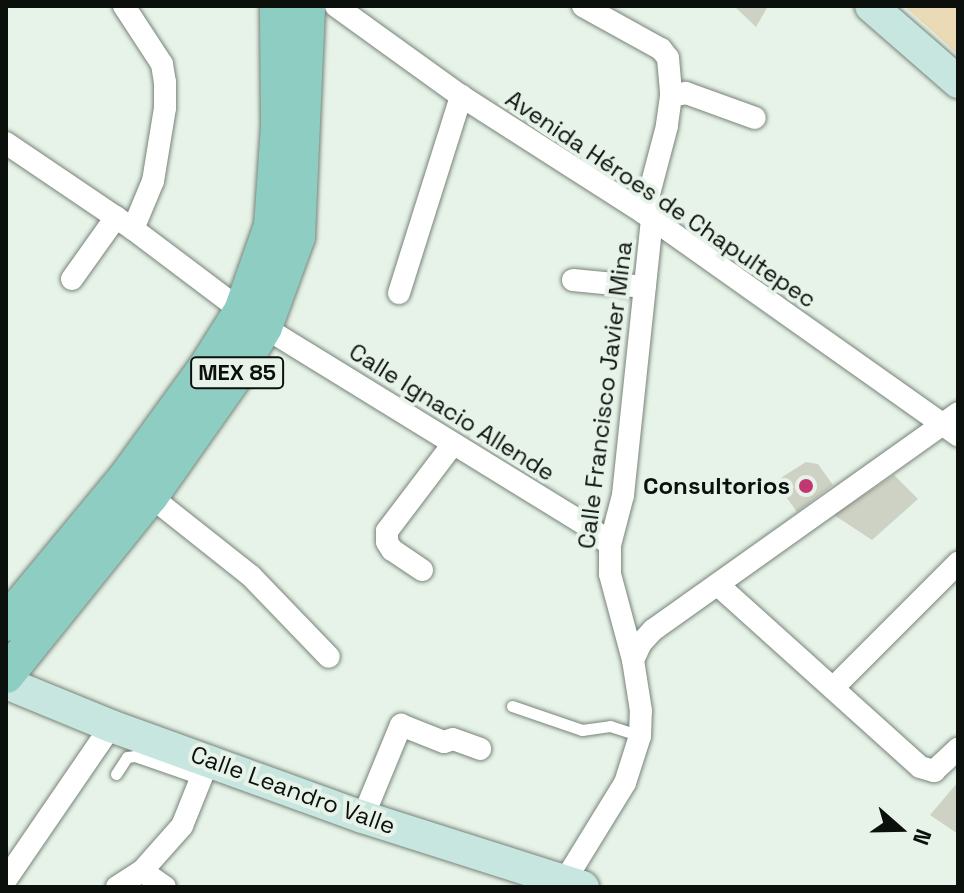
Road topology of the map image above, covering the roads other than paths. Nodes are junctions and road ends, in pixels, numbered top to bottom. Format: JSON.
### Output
{"nodes":[{"id":1,"x":124,"y":6,"type":"edge"},
{"id":2,"x":278,"y":6,"type":"edge"},
{"id":3,"x":307,"y":6,"type":"edge"},
{"id":4,"x":336,"y":6,"type":"edge"},
{"id":5,"x":583,"y":6,"type":"edge"},
{"id":6,"x":871,"y":6,"type":"edge"},
{"id":7,"x":958,"y":82,"type":"edge"},
{"id":8,"x":461,"y":96,"type":"junction"},
{"id":9,"x":671,"y":96,"type":"junction"},
{"id":10,"x":755,"y":118,"type":"dead end"},
{"id":11,"x":6,"y":143,"type":"edge"},
{"id":12,"x":648,"y":217,"type":"junction"},
{"id":13,"x":124,"y":223,"type":"junction"},
{"id":14,"x":72,"y":279,"type":"dead end"},
{"id":15,"x":573,"y":280,"type":"dead end"},
{"id":16,"x":645,"y":287,"type":"junction"},
{"id":17,"x":399,"y":293,"type":"dead end"},
{"id":18,"x":253,"y":319,"type":"junction"},
{"id":19,"x":953,"y":424,"type":"edge"},
{"id":20,"x":453,"y":444,"type":"junction"},
{"id":21,"x":150,"y":496,"type":"junction"},
{"id":22,"x":610,"y":545,"type":"junction"},
{"id":23,"x":958,"y":563,"type":"edge"},
{"id":24,"x":422,"y":570,"type":"dead end"},
{"id":25,"x":718,"y":585,"type":"junction"},
{"id":26,"x":621,"y":616,"type":"junction"},
{"id":27,"x":6,"y":623,"type":"edge"},
{"id":28,"x":653,"y":630,"type":"junction"},
{"id":29,"x":329,"y":657,"type":"dead end"},
{"id":30,"x":633,"y":660,"type":"junction"},
{"id":31,"x":6,"y":675,"type":"edge"},
{"id":32,"x":6,"y":683,"type":"edge"},
{"id":33,"x":833,"y":688,"type":"junction"},
{"id":34,"x":512,"y":706,"type":"dead end"},
{"id":35,"x":111,"y":726,"type":"junction"},
{"id":36,"x":640,"y":736,"type":"junction"},
{"id":37,"x":480,"y":749,"type":"dead end"},
{"id":38,"x":958,"y":749,"type":"edge"},
{"id":39,"x":205,"y":769,"type":"junction"},
{"id":40,"x":116,"y":774,"type":"dead end"},
{"id":41,"x":363,"y":817,"type":"junction"},
{"id":42,"x":142,"y":871,"type":"junction"},
{"id":43,"x":7,"y":878,"type":"edge"},
{"id":44,"x":570,"y":885,"type":"edge"},
{"id":45,"x":117,"y":887,"type":"edge"},
{"id":46,"x":165,"y":887,"type":"edge"}],
"edges":[{"from":1,"to":13,"type":"street"},
{"from":2,"to":18,"type":"main road","number":"MEX 85"},
{"from":3,"to":18,"type":"main road","number":"MEX 85"},
{"from":4,"to":8,"type":"street","name":"Avenida Héroes de Chapultepec"},
{"from":5,"to":9,"type":"street","name":"Calle Francisco Javier Mina"},
{"from":6,"to":7,"type":"street"},
{"from":8,"to":12,"type":"street","name":"Avenida Héroes de Chapultepec"},
{"from":8,"to":17,"type":"street"},
{"from":9,"to":10,"type":"street"},
{"from":9,"to":12,"type":"street","name":"Calle Francisco Javier Mina"},
{"from":11,"to":13,"type":"street","name":"Calle Ignacio Allende"},
{"from":12,"to":16,"type":"street","name":"Calle Francisco Javier Mina"},
{"from":12,"to":19,"type":"street","name":"Avenida Héroes de Chapultepec"},
{"from":13,"to":14,"type":"street"},
{"from":13,"to":18,"type":"street","name":"Calle Ignacio Allende"},
{"from":15,"to":16,"type":"street"},
{"from":16,"to":22,"type":"street","name":"Calle Francisco Javier Mina"},
{"from":18,"to":20,"type":"street","name":"Calle Ignacio Allende"},
{"from":18,"to":21,"type":"main road","number":"MEX 85"},
{"from":18,"to":27,"type":"main road","number":"MEX 85"},
{"from":19,"to":25,"type":"street"},
{"from":20,"to":22,"type":"street","name":"Calle Ignacio Allende"},
{"from":20,"to":24,"type":"street"},
{"from":21,"to":29,"type":"street"},
{"from":21,"to":31,"type":"main road","number":"MEX 85"},
{"from":22,"to":26,"type":"street","name":"Calle Francisco Javier Mina"},
{"from":23,"to":33,"type":"street"},
{"from":25,"to":28,"type":"street"},
{"from":25,"to":33,"type":"street"},
{"from":26,"to":28,"type":"street"},
{"from":26,"to":30,"type":"street","name":"Calle Francisco Javier Mina"},
{"from":28,"to":30,"type":"street"},
{"from":30,"to":36,"type":"street","name":"Calle Francisco Javier Mina"},
{"from":32,"to":35,"type":"street","name":"Calle Leandro Valle"},
{"from":33,"to":38,"type":"street"},
{"from":34,"to":36,"type":"lane"},
{"from":35,"to":39,"type":"street","name":"Calle Leandro Valle"},
{"from":35,"to":43,"type":"street"},
{"from":36,"to":44,"type":"street","name":"Calle Francisco Javier Mina"},
{"from":37,"to":41,"type":"street"},
{"from":39,"to":40,"type":"lane"},
{"from":39,"to":41,"type":"street","name":"Calle Leandro Valle"},
{"from":39,"to":42,"type":"street"},
{"from":41,"to":44,"type":"street","name":"Calle Leandro Valle"},
{"from":42,"to":45,"type":"street"},
{"from":42,"to":46,"type":"street"}]}
